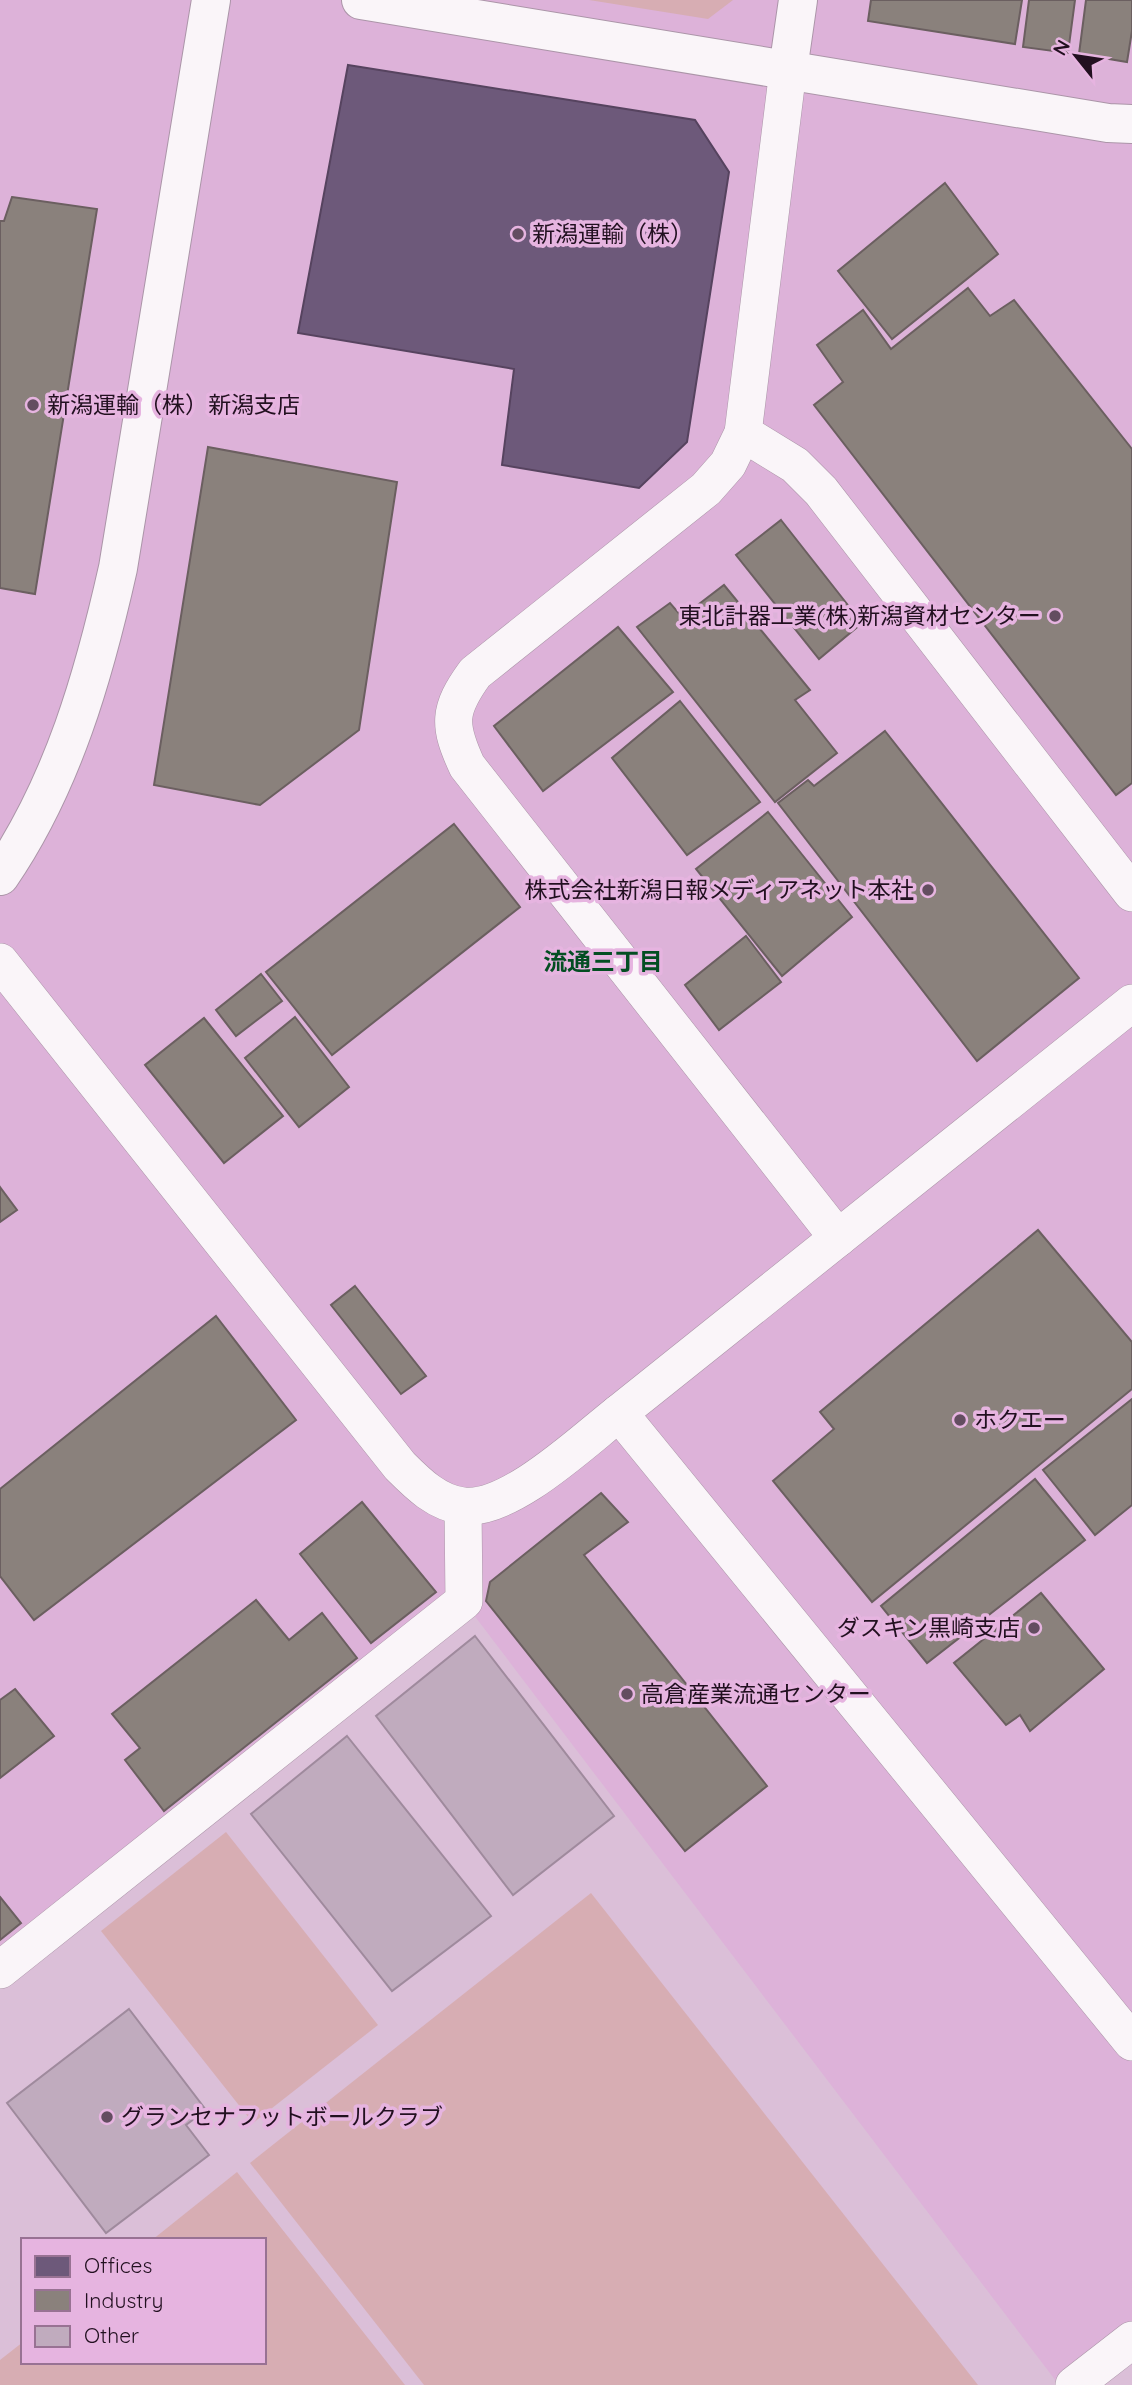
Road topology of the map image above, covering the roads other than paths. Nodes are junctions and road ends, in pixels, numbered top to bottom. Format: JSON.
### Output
{"nodes":[{"id":1,"x":211,"y":0,"type":"edge"},
{"id":2,"x":361,"y":0,"type":"edge"},
{"id":3,"x":798,"y":0,"type":"edge"},
{"id":4,"x":788,"y":69,"type":"junction"},
{"id":5,"x":1132,"y":124,"type":"edge"},
{"id":6,"x":743,"y":433,"type":"junction"},
{"id":7,"x":0,"y":876,"type":"edge"},
{"id":8,"x":1132,"y":893,"type":"edge"},
{"id":9,"x":0,"y":962,"type":"edge"},
{"id":10,"x":1132,"y":1003,"type":"edge"},
{"id":11,"x":838,"y":1238,"type":"junction"},
{"id":12,"x":619,"y":1413,"type":"junction"},
{"id":13,"x":463,"y":1507,"type":"junction"},
{"id":14,"x":0,"y":1970,"type":"edge"},
{"id":15,"x":1132,"y":2042,"type":"edge"},
{"id":16,"x":1132,"y":2340,"type":"edge"},
{"id":17,"x":1074,"y":2385,"type":"edge"}],
"edges":[{"from":1,"to":7,"type":"street"},
{"from":2,"to":4,"type":"street"},
{"from":3,"to":4,"type":"street"},
{"from":4,"to":5,"type":"street"},
{"from":4,"to":6,"type":"street"},
{"from":6,"to":8,"type":"street"},
{"from":6,"to":11,"type":"street"},
{"from":9,"to":13,"type":"street"},
{"from":10,"to":11,"type":"street"},
{"from":11,"to":12,"type":"street"},
{"from":12,"to":13,"type":"street"},
{"from":12,"to":15,"type":"street"},
{"from":13,"to":14,"type":"street"},
{"from":16,"to":17,"type":"street"}]}
